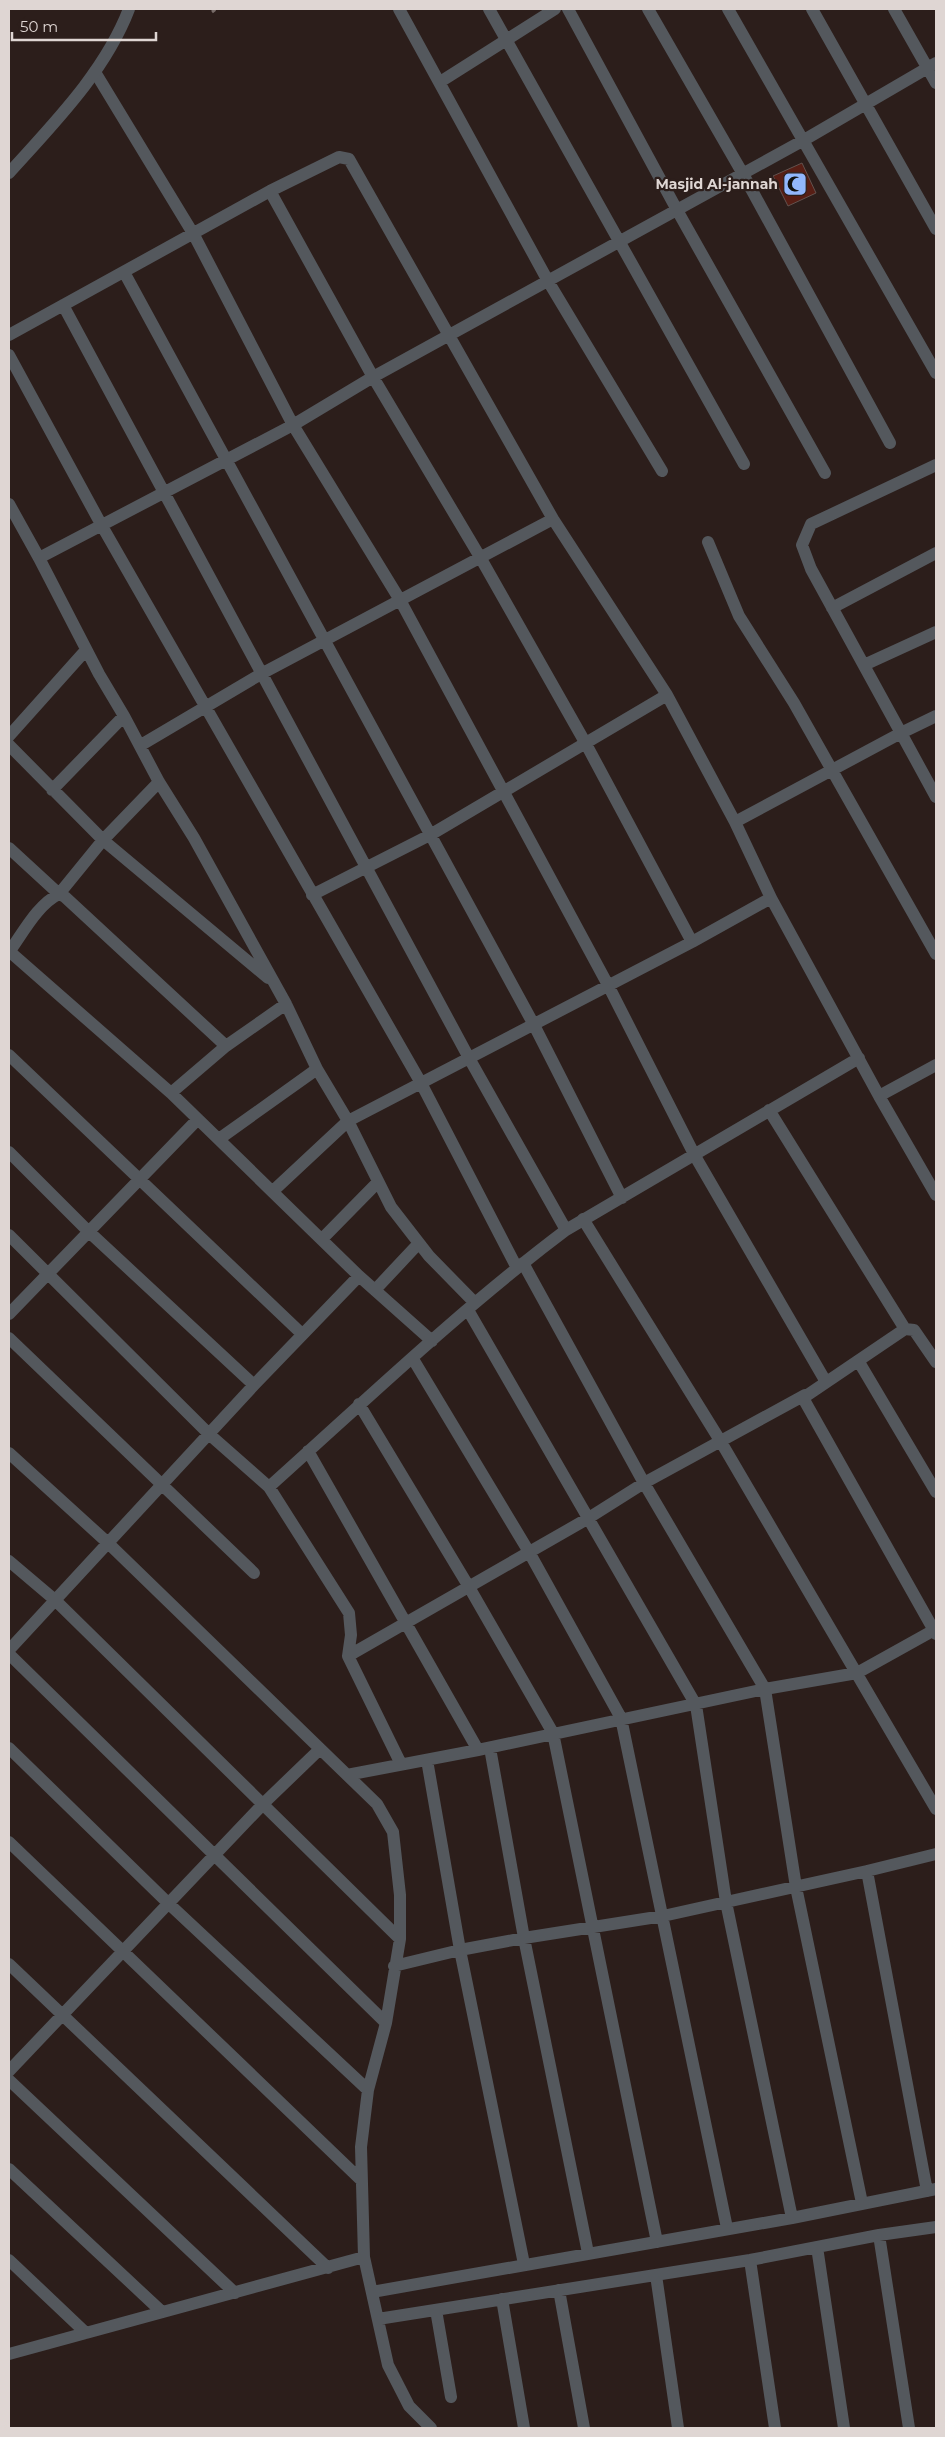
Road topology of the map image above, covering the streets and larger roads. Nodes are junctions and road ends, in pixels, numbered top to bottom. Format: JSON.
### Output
{"nodes":[{"id":1,"x":129,"y":9,"type":"edge"},
{"id":2,"x":398,"y":9,"type":"edge"},
{"id":3,"x":489,"y":9,"type":"edge"},
{"id":4,"x":555,"y":9,"type":"edge"},
{"id":5,"x":568,"y":9,"type":"edge"},
{"id":6,"x":648,"y":9,"type":"edge"},
{"id":7,"x":728,"y":9,"type":"edge"},
{"id":8,"x":812,"y":9,"type":"edge"},
{"id":9,"x":894,"y":9,"type":"edge"},
{"id":10,"x":507,"y":40,"type":"junction"},
{"id":11,"x":932,"y":66,"type":"edge"},
{"id":12,"x":95,"y":72,"type":"junction"},
{"id":13,"x":440,"y":82,"type":"junction"},
{"id":14,"x":936,"y":83,"type":"edge"},
{"id":15,"x":866,"y":103,"type":"junction"},
{"id":16,"x":804,"y":140,"type":"junction"},
{"id":17,"x":9,"y":173,"type":"edge"},
{"id":18,"x":743,"y":174,"type":"junction"},
{"id":19,"x":270,"y":191,"type":"junction"},
{"id":20,"x":677,"y":210,"type":"junction"},
{"id":21,"x":936,"y":229,"type":"edge"},
{"id":22,"x":194,"y":235,"type":"junction"},
{"id":23,"x":618,"y":241,"type":"junction"},
{"id":24,"x":124,"y":272,"type":"junction"},
{"id":25,"x":548,"y":281,"type":"junction"},
{"id":26,"x":63,"y":305,"type":"junction"},
{"id":27,"x":9,"y":335,"type":"edge"},
{"id":28,"x":450,"y":335,"type":"junction"},
{"id":29,"x":9,"y":356,"type":"edge"},
{"id":30,"x":936,"y":373,"type":"edge"},
{"id":31,"x":373,"y":377,"type":"junction"},
{"id":32,"x":293,"y":425,"type":"junction"},
{"id":33,"x":890,"y":443,"type":"dead end"},
{"id":34,"x":227,"y":461,"type":"junction"},
{"id":35,"x":744,"y":464,"type":"dead end"},
{"id":36,"x":936,"y":465,"type":"edge"},
{"id":37,"x":662,"y":471,"type":"dead end"},
{"id":38,"x":826,"y":473,"type":"dead end"},
{"id":39,"x":164,"y":493,"type":"junction"},
{"id":40,"x":9,"y":504,"type":"edge"},
{"id":41,"x":553,"y":519,"type":"junction"},
{"id":42,"x":102,"y":526,"type":"junction"},
{"id":43,"x":708,"y":542,"type":"dead end"},
{"id":44,"x":936,"y":553,"type":"edge"},
{"id":45,"x":480,"y":557,"type":"junction"},
{"id":46,"x":40,"y":558,"type":"junction"},
{"id":47,"x":400,"y":600,"type":"junction"},
{"id":48,"x":832,"y":608,"type":"junction"},
{"id":49,"x":936,"y":632,"type":"edge"},
{"id":50,"x":324,"y":640,"type":"junction"},
{"id":51,"x":86,"y":650,"type":"junction"},
{"id":52,"x":864,"y":665,"type":"junction"},
{"id":53,"x":261,"y":674,"type":"junction"},
{"id":54,"x":667,"y":695,"type":"junction"},
{"id":55,"x":206,"y":708,"type":"junction"},
{"id":56,"x":124,"y":716,"type":"junction"},
{"id":57,"x":936,"y":716,"type":"edge"},
{"id":58,"x":901,"y":733,"type":"junction"},
{"id":59,"x":9,"y":736,"type":"edge"},
{"id":60,"x":586,"y":744,"type":"junction"},
{"id":61,"x":9,"y":745,"type":"edge"},
{"id":62,"x":141,"y":745,"type":"junction"},
{"id":63,"x":831,"y":769,"type":"junction"},
{"id":64,"x":159,"y":782,"type":"junction"},
{"id":65,"x":52,"y":790,"type":"junction"},
{"id":66,"x":503,"y":790,"type":"junction"},
{"id":67,"x":936,"y":797,"type":"edge"},
{"id":68,"x":735,"y":822,"type":"junction"},
{"id":69,"x":430,"y":835,"type":"junction"},
{"id":70,"x":103,"y":840,"type":"junction"},
{"id":71,"x":9,"y":848,"type":"edge"},
{"id":72,"x":367,"y":869,"type":"junction"},
{"id":73,"x":59,"y":894,"type":"junction"},
{"id":74,"x":312,"y":895,"type":"junction"},
{"id":75,"x":771,"y":898,"type":"junction"},
{"id":76,"x":692,"y":942,"type":"junction"},
{"id":77,"x":9,"y":951,"type":"edge"},
{"id":78,"x":936,"y":954,"type":"edge"},
{"id":79,"x":274,"y":983,"type":"junction"},
{"id":80,"x":608,"y":985,"type":"junction"},
{"id":81,"x":286,"y":1004,"type":"junction"},
{"id":82,"x":534,"y":1024,"type":"junction"},
{"id":83,"x":226,"y":1046,"type":"junction"},
{"id":84,"x":9,"y":1055,"type":"edge"},
{"id":85,"x":469,"y":1058,"type":"junction"},
{"id":86,"x":859,"y":1058,"type":"junction"},
{"id":87,"x":936,"y":1065,"type":"edge"},
{"id":88,"x":317,"y":1069,"type":"junction"},
{"id":89,"x":421,"y":1083,"type":"junction"},
{"id":90,"x":171,"y":1093,"type":"junction"},
{"id":91,"x":879,"y":1096,"type":"junction"},
{"id":92,"x":769,"y":1110,"type":"junction"},
{"id":93,"x":198,"y":1119,"type":"junction"},
{"id":94,"x":348,"y":1121,"type":"junction"},
{"id":95,"x":219,"y":1139,"type":"junction"},
{"id":96,"x":9,"y":1152,"type":"edge"},
{"id":97,"x":695,"y":1156,"type":"junction"},
{"id":98,"x":139,"y":1178,"type":"junction"},
{"id":99,"x":378,"y":1182,"type":"junction"},
{"id":100,"x":274,"y":1191,"type":"junction"},
{"id":101,"x":936,"y":1194,"type":"edge"},
{"id":102,"x":622,"y":1198,"type":"junction"},
{"id":103,"x":582,"y":1219,"type":"junction"},
{"id":104,"x":88,"y":1230,"type":"junction"},
{"id":105,"x":566,"y":1230,"type":"junction"},
{"id":106,"x":9,"y":1235,"type":"edge"},
{"id":107,"x":322,"y":1239,"type":"junction"},
{"id":108,"x":419,"y":1243,"type":"junction"},
{"id":109,"x":520,"y":1265,"type":"junction"},
{"id":110,"x":48,"y":1271,"type":"junction"},
{"id":111,"x":359,"y":1276,"type":"junction"},
{"id":112,"x":375,"y":1290,"type":"junction"},
{"id":113,"x":471,"y":1306,"type":"junction"},
{"id":114,"x":9,"y":1314,"type":"edge"},
{"id":115,"x":906,"y":1329,"type":"junction"},
{"id":116,"x":302,"y":1334,"type":"junction"},
{"id":117,"x":9,"y":1338,"type":"edge"},
{"id":118,"x":432,"y":1341,"type":"junction"},
{"id":119,"x":413,"y":1359,"type":"junction"},
{"id":120,"x":859,"y":1362,"type":"junction"},
{"id":121,"x":936,"y":1362,"type":"edge"},
{"id":122,"x":826,"y":1382,"type":"junction"},
{"id":123,"x":254,"y":1385,"type":"junction"},
{"id":124,"x":805,"y":1394,"type":"junction"},
{"id":125,"x":359,"y":1404,"type":"junction"},
{"id":126,"x":210,"y":1435,"type":"junction"},
{"id":127,"x":721,"y":1442,"type":"junction"},
{"id":128,"x":308,"y":1451,"type":"junction"},
{"id":129,"x":9,"y":1453,"type":"edge"},
{"id":130,"x":162,"y":1484,"type":"junction"},
{"id":131,"x":644,"y":1484,"type":"junction"},
{"id":132,"x":268,"y":1487,"type":"junction"},
{"id":133,"x":936,"y":1492,"type":"edge"},
{"id":134,"x":587,"y":1519,"type":"junction"},
{"id":135,"x":108,"y":1543,"type":"junction"},
{"id":136,"x":529,"y":1552,"type":"junction"},
{"id":137,"x":9,"y":1561,"type":"edge"},
{"id":138,"x":254,"y":1573,"type":"dead end"},
{"id":139,"x":469,"y":1587,"type":"junction"},
{"id":140,"x":55,"y":1600,"type":"junction"},
{"id":141,"x":408,"y":1624,"type":"junction"},
{"id":142,"x":935,"y":1631,"type":"edge"},
{"id":143,"x":9,"y":1652,"type":"edge"},
{"id":144,"x":348,"y":1656,"type":"junction"},
{"id":145,"x":856,"y":1673,"type":"junction"},
{"id":146,"x":765,"y":1689,"type":"junction"},
{"id":147,"x":696,"y":1705,"type":"junction"},
{"id":148,"x":621,"y":1718,"type":"junction"},
{"id":149,"x":553,"y":1733,"type":"junction"},
{"id":150,"x":9,"y":1748,"type":"edge"},
{"id":151,"x":320,"y":1749,"type":"junction"},
{"id":152,"x":484,"y":1749,"type":"junction"},
{"id":153,"x":427,"y":1760,"type":"junction"},
{"id":154,"x":401,"y":1764,"type":"junction"},
{"id":155,"x":347,"y":1775,"type":"junction"},
{"id":156,"x":264,"y":1803,"type":"junction"},
{"id":157,"x":936,"y":1809,"type":"edge"},
{"id":158,"x":9,"y":1842,"type":"edge"},
{"id":159,"x":214,"y":1854,"type":"junction"},
{"id":160,"x":936,"y":1854,"type":"edge"},
{"id":161,"x":867,"y":1871,"type":"junction"},
{"id":162,"x":796,"y":1887,"type":"junction"},
{"id":163,"x":726,"y":1902,"type":"junction"},
{"id":164,"x":168,"y":1903,"type":"junction"},
{"id":165,"x":663,"y":1916,"type":"junction"},
{"id":166,"x":593,"y":1927,"type":"junction"},
{"id":167,"x":524,"y":1938,"type":"junction"},
{"id":168,"x":400,"y":1939,"type":"junction"},
{"id":169,"x":460,"y":1950,"type":"junction"},
{"id":170,"x":122,"y":1952,"type":"junction"},
{"id":171,"x":9,"y":1964,"type":"edge"},
{"id":172,"x":394,"y":1966,"type":"junction"},
{"id":173,"x":61,"y":2016,"type":"junction"},
{"id":174,"x":386,"y":2023,"type":"junction"},
{"id":175,"x":9,"y":2070,"type":"edge"},
{"id":176,"x":9,"y":2080,"type":"edge"},
{"id":177,"x":368,"y":2090,"type":"junction"},
{"id":178,"x":9,"y":2169,"type":"edge"},
{"id":179,"x":361,"y":2180,"type":"junction"},
{"id":180,"x":931,"y":2190,"type":"edge"},
{"id":181,"x":862,"y":2204,"type":"junction"},
{"id":182,"x":792,"y":2218,"type":"junction"},
{"id":183,"x":936,"y":2227,"type":"edge"},
{"id":184,"x":727,"y":2228,"type":"junction"},
{"id":185,"x":879,"y":2235,"type":"junction"},
{"id":186,"x":657,"y":2242,"type":"junction"},
{"id":187,"x":817,"y":2247,"type":"junction"},
{"id":188,"x":588,"y":2253,"type":"junction"},
{"id":189,"x":364,"y":2257,"type":"junction"},
{"id":190,"x":9,"y":2260,"type":"edge"},
{"id":191,"x":750,"y":2260,"type":"junction"},
{"id":192,"x":524,"y":2264,"type":"junction"},
{"id":193,"x":328,"y":2268,"type":"junction"},
{"id":194,"x":656,"y":2275,"type":"junction"},
{"id":195,"x":559,"y":2290,"type":"junction"},
{"id":196,"x":372,"y":2292,"type":"junction"},
{"id":197,"x":235,"y":2293,"type":"junction"},
{"id":198,"x":502,"y":2299,"type":"junction"},
{"id":199,"x":436,"y":2310,"type":"junction"},
{"id":200,"x":162,"y":2312,"type":"junction"},
{"id":201,"x":378,"y":2319,"type":"junction"},
{"id":202,"x":86,"y":2333,"type":"junction"},
{"id":203,"x":10,"y":2352,"type":"edge"},
{"id":204,"x":451,"y":2397,"type":"dead end"},
{"id":205,"x":431,"y":2428,"type":"edge"},
{"id":206,"x":524,"y":2428,"type":"edge"},
{"id":207,"x":584,"y":2428,"type":"edge"},
{"id":208,"x":678,"y":2428,"type":"edge"},
{"id":209,"x":776,"y":2428,"type":"edge"},
{"id":210,"x":844,"y":2428,"type":"edge"},
{"id":211,"x":909,"y":2428,"type":"edge"}],
"edges":[{"from":1,"to":12,"type":"street"},
{"from":2,"to":13,"type":"street"},
{"from":3,"to":10,"type":"street"},
{"from":4,"to":10,"type":"street"},
{"from":5,"to":20,"type":"street"},
{"from":6,"to":18,"type":"street"},
{"from":7,"to":16,"type":"street"},
{"from":8,"to":15,"type":"street"},
{"from":9,"to":11,"type":"street"},
{"from":10,"to":13,"type":"street"},
{"from":10,"to":23,"type":"street"},
{"from":11,"to":14,"type":"street"},
{"from":11,"to":15,"type":"street"},
{"from":12,"to":17,"type":"street"},
{"from":12,"to":22,"type":"street"},
{"from":13,"to":25,"type":"street"},
{"from":15,"to":16,"type":"street"},
{"from":15,"to":21,"type":"street"},
{"from":16,"to":18,"type":"street"},
{"from":16,"to":30,"type":"street"},
{"from":18,"to":20,"type":"street"},
{"from":18,"to":33,"type":"street"},
{"from":19,"to":22,"type":"street"},
{"from":19,"to":28,"type":"street"},
{"from":19,"to":31,"type":"street"},
{"from":20,"to":23,"type":"street"},
{"from":20,"to":38,"type":"street"},
{"from":22,"to":24,"type":"street"},
{"from":22,"to":32,"type":"street"},
{"from":23,"to":25,"type":"street"},
{"from":23,"to":35,"type":"street"},
{"from":24,"to":26,"type":"street"},
{"from":24,"to":34,"type":"street"},
{"from":25,"to":28,"type":"street"},
{"from":25,"to":37,"type":"street"},
{"from":26,"to":27,"type":"street"},
{"from":26,"to":39,"type":"street"},
{"from":28,"to":31,"type":"street"},
{"from":28,"to":41,"type":"street"},
{"from":29,"to":42,"type":"street"},
{"from":31,"to":32,"type":"street"},
{"from":31,"to":45,"type":"street"},
{"from":32,"to":34,"type":"street"},
{"from":32,"to":47,"type":"street"},
{"from":34,"to":39,"type":"street"},
{"from":34,"to":50,"type":"street"},
{"from":36,"to":48,"type":"street"},
{"from":39,"to":42,"type":"street"},
{"from":39,"to":53,"type":"street"},
{"from":40,"to":46,"type":"street"},
{"from":41,"to":45,"type":"street"},
{"from":41,"to":54,"type":"street"},
{"from":42,"to":46,"type":"street"},
{"from":42,"to":55,"type":"street"},
{"from":43,"to":63,"type":"street"},
{"from":44,"to":48,"type":"street"},
{"from":45,"to":47,"type":"street"},
{"from":45,"to":60,"type":"street"},
{"from":46,"to":51,"type":"street"},
{"from":47,"to":50,"type":"street"},
{"from":47,"to":66,"type":"street"},
{"from":48,"to":52,"type":"street"},
{"from":49,"to":52,"type":"street"},
{"from":50,"to":53,"type":"street"},
{"from":50,"to":69,"type":"street"},
{"from":51,"to":56,"type":"street"},
{"from":51,"to":59,"type":"street"},
{"from":52,"to":58,"type":"street"},
{"from":53,"to":55,"type":"street"},
{"from":53,"to":72,"type":"street"},
{"from":54,"to":60,"type":"street"},
{"from":54,"to":68,"type":"street"},
{"from":55,"to":62,"type":"street"},
{"from":55,"to":74,"type":"street"},
{"from":56,"to":62,"type":"street"},
{"from":56,"to":65,"type":"street"},
{"from":57,"to":58,"type":"street"},
{"from":58,"to":63,"type":"street"},
{"from":58,"to":67,"type":"street"},
{"from":60,"to":66,"type":"street"},
{"from":60,"to":76,"type":"street"},
{"from":61,"to":65,"type":"street"},
{"from":62,"to":64,"type":"street"},
{"from":63,"to":68,"type":"street"},
{"from":63,"to":78,"type":"street"},
{"from":64,"to":70,"type":"street"},
{"from":64,"to":79,"type":"street"},
{"from":65,"to":70,"type":"street"},
{"from":66,"to":69,"type":"street"},
{"from":66,"to":80,"type":"street"},
{"from":68,"to":75,"type":"street"},
{"from":69,"to":72,"type":"street"},
{"from":69,"to":82,"type":"street"},
{"from":70,"to":73,"type":"street"},
{"from":70,"to":79,"type":"street"},
{"from":71,"to":73,"type":"street"},
{"from":72,"to":74,"type":"street"},
{"from":72,"to":85,"type":"street"},
{"from":73,"to":77,"type":"street"},
{"from":73,"to":83,"type":"street"},
{"from":74,"to":89,"type":"street"},
{"from":75,"to":76,"type":"street"},
{"from":75,"to":86,"type":"street"},
{"from":76,"to":80,"type":"street"},
{"from":77,"to":90,"type":"street"},
{"from":79,"to":81,"type":"street"},
{"from":80,"to":82,"type":"street"},
{"from":80,"to":97,"type":"street"},
{"from":81,"to":83,"type":"street"},
{"from":81,"to":88,"type":"street"},
{"from":82,"to":85,"type":"street"},
{"from":82,"to":102,"type":"street"},
{"from":83,"to":90,"type":"street"},
{"from":84,"to":98,"type":"street"},
{"from":85,"to":89,"type":"street"},
{"from":85,"to":105,"type":"street"},
{"from":86,"to":91,"type":"street"},
{"from":86,"to":92,"type":"street"},
{"from":87,"to":91,"type":"street"},
{"from":88,"to":94,"type":"street"},
{"from":88,"to":95,"type":"street"},
{"from":89,"to":94,"type":"street"},
{"from":89,"to":109,"type":"street"},
{"from":90,"to":93,"type":"street"},
{"from":91,"to":101,"type":"street"},
{"from":92,"to":97,"type":"street"},
{"from":92,"to":115,"type":"street"},
{"from":93,"to":95,"type":"street"},
{"from":93,"to":98,"type":"street"},
{"from":94,"to":99,"type":"street"},
{"from":94,"to":100,"type":"street"},
{"from":95,"to":100,"type":"street"},
{"from":96,"to":104,"type":"street"},
{"from":97,"to":102,"type":"street"},
{"from":97,"to":122,"type":"street"},
{"from":98,"to":104,"type":"street"},
{"from":98,"to":116,"type":"street"},
{"from":99,"to":107,"type":"street"},
{"from":99,"to":108,"type":"street"},
{"from":100,"to":107,"type":"street"},
{"from":102,"to":103,"type":"street"},
{"from":103,"to":105,"type":"street"},
{"from":103,"to":127,"type":"street"},
{"from":104,"to":110,"type":"street"},
{"from":104,"to":123,"type":"street"},
{"from":105,"to":109,"type":"street"},
{"from":106,"to":110,"type":"street"},
{"from":107,"to":111,"type":"street"},
{"from":108,"to":112,"type":"street"},
{"from":108,"to":113,"type":"street"},
{"from":109,"to":113,"type":"street"},
{"from":109,"to":131,"type":"street"},
{"from":110,"to":114,"type":"street"},
{"from":110,"to":126,"type":"street"},
{"from":111,"to":112,"type":"street"},
{"from":111,"to":116,"type":"street"},
{"from":112,"to":118,"type":"street"},
{"from":113,"to":118,"type":"street"},
{"from":113,"to":134,"type":"street"},
{"from":115,"to":120,"type":"street"},
{"from":115,"to":121,"type":"street"},
{"from":116,"to":123,"type":"street"},
{"from":117,"to":130,"type":"street"},
{"from":118,"to":119,"type":"street"},
{"from":119,"to":125,"type":"street"},
{"from":119,"to":136,"type":"street"},
{"from":120,"to":122,"type":"street"},
{"from":120,"to":133,"type":"street"},
{"from":122,"to":124,"type":"street"},
{"from":123,"to":126,"type":"street"},
{"from":124,"to":127,"type":"street"},
{"from":124,"to":142,"type":"street"},
{"from":125,"to":128,"type":"street"},
{"from":125,"to":139,"type":"street"},
{"from":126,"to":130,"type":"street"},
{"from":126,"to":132,"type":"street"},
{"from":127,"to":131,"type":"street"},
{"from":127,"to":145,"type":"street"},
{"from":128,"to":132,"type":"street"},
{"from":128,"to":141,"type":"street"},
{"from":129,"to":135,"type":"street"},
{"from":130,"to":135,"type":"street"},
{"from":130,"to":138,"type":"street"},
{"from":131,"to":134,"type":"street"},
{"from":131,"to":146,"type":"street"},
{"from":132,"to":144,"type":"street"},
{"from":134,"to":136,"type":"street"},
{"from":134,"to":147,"type":"street"},
{"from":135,"to":140,"type":"street"},
{"from":135,"to":151,"type":"street"},
{"from":136,"to":139,"type":"street"},
{"from":136,"to":148,"type":"street"},
{"from":137,"to":140,"type":"street"},
{"from":139,"to":141,"type":"street"},
{"from":139,"to":149,"type":"street"},
{"from":140,"to":143,"type":"street"},
{"from":140,"to":156,"type":"street"},
{"from":141,"to":144,"type":"street"},
{"from":141,"to":152,"type":"street"},
{"from":142,"to":145,"type":"street"},
{"from":143,"to":159,"type":"street"},
{"from":144,"to":154,"type":"street"},
{"from":145,"to":146,"type":"street"},
{"from":145,"to":157,"type":"street"},
{"from":146,"to":147,"type":"street"},
{"from":146,"to":162,"type":"street"},
{"from":147,"to":148,"type":"street"},
{"from":147,"to":163,"type":"street"},
{"from":148,"to":149,"type":"street"},
{"from":148,"to":165,"type":"street"},
{"from":149,"to":152,"type":"street"},
{"from":149,"to":166,"type":"street"},
{"from":150,"to":164,"type":"street"},
{"from":151,"to":155,"type":"street"},
{"from":151,"to":156,"type":"street"},
{"from":152,"to":153,"type":"street"},
{"from":152,"to":167,"type":"street"},
{"from":153,"to":154,"type":"street"},
{"from":153,"to":169,"type":"street"},
{"from":154,"to":155,"type":"street"},
{"from":155,"to":168,"type":"street"},
{"from":156,"to":159,"type":"street"},
{"from":156,"to":168,"type":"street"},
{"from":158,"to":170,"type":"street"},
{"from":159,"to":164,"type":"street"},
{"from":159,"to":174,"type":"street"},
{"from":160,"to":161,"type":"street"},
{"from":161,"to":162,"type":"street"},
{"from":161,"to":180,"type":"street"},
{"from":162,"to":163,"type":"street"},
{"from":162,"to":181,"type":"street"},
{"from":163,"to":165,"type":"street"},
{"from":163,"to":182,"type":"street"},
{"from":164,"to":170,"type":"street"},
{"from":164,"to":177,"type":"street"},
{"from":165,"to":166,"type":"street"},
{"from":165,"to":184,"type":"street"},
{"from":166,"to":167,"type":"street"},
{"from":166,"to":186,"type":"street"},
{"from":167,"to":169,"type":"street"},
{"from":167,"to":188,"type":"street"},
{"from":168,"to":172,"type":"street"},
{"from":169,"to":172,"type":"street"},
{"from":169,"to":192,"type":"street"},
{"from":170,"to":173,"type":"street"},
{"from":170,"to":179,"type":"street"},
{"from":171,"to":173,"type":"street"},
{"from":172,"to":174,"type":"street"},
{"from":173,"to":175,"type":"street"},
{"from":173,"to":193,"type":"street"},
{"from":174,"to":177,"type":"street"},
{"from":176,"to":197,"type":"street"},
{"from":177,"to":179,"type":"street"},
{"from":178,"to":200,"type":"street"},
{"from":179,"to":189,"type":"street"},
{"from":180,"to":181,"type":"street"},
{"from":181,"to":182,"type":"street"},
{"from":182,"to":184,"type":"street"},
{"from":183,"to":185,"type":"street"},
{"from":184,"to":186,"type":"street"},
{"from":185,"to":187,"type":"street"},
{"from":185,"to":211,"type":"street"},
{"from":186,"to":188,"type":"street"},
{"from":187,"to":191,"type":"street"},
{"from":187,"to":210,"type":"street"},
{"from":188,"to":192,"type":"street"},
{"from":189,"to":193,"type":"street"},
{"from":189,"to":196,"type":"street"},
{"from":190,"to":202,"type":"street"},
{"from":191,"to":194,"type":"street"},
{"from":191,"to":209,"type":"street"},
{"from":192,"to":196,"type":"street"},
{"from":193,"to":197,"type":"street"},
{"from":194,"to":195,"type":"street"},
{"from":194,"to":208,"type":"street"},
{"from":195,"to":198,"type":"street"},
{"from":195,"to":207,"type":"street"},
{"from":196,"to":201,"type":"street"},
{"from":197,"to":200,"type":"street"},
{"from":198,"to":199,"type":"street"},
{"from":198,"to":206,"type":"street"},
{"from":199,"to":201,"type":"street"},
{"from":199,"to":204,"type":"street"},
{"from":200,"to":202,"type":"street"},
{"from":201,"to":205,"type":"street"},
{"from":202,"to":203,"type":"street"}]}
